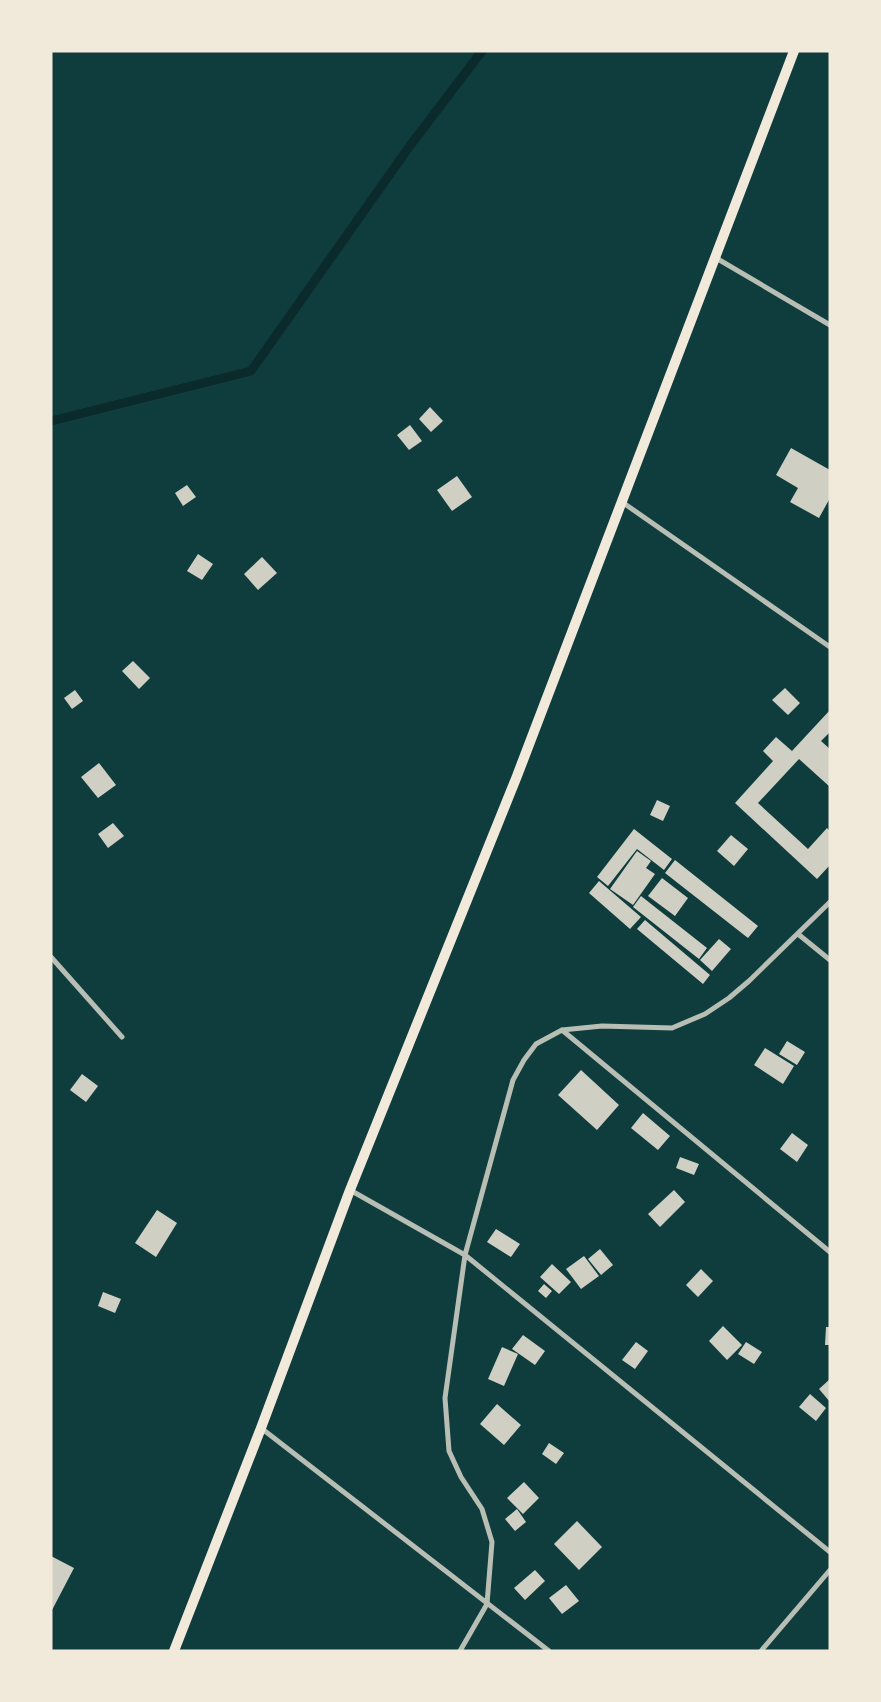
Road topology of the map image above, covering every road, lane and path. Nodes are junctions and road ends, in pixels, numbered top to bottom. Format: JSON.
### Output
{"nodes":[{"id":1,"x":794,"y":51,"type":"edge"},
{"id":2,"x":716,"y":258,"type":"junction"},
{"id":3,"x":830,"y":325,"type":"edge"},
{"id":4,"x":622,"y":502,"type":"junction"},
{"id":5,"x":830,"y":647,"type":"edge"},
{"id":6,"x":830,"y":902,"type":"edge"},
{"id":7,"x":798,"y":934,"type":"junction"},
{"id":8,"x":51,"y":957,"type":"edge"},
{"id":9,"x":830,"y":960,"type":"edge"},
{"id":10,"x":562,"y":1030,"type":"junction"},
{"id":11,"x":122,"y":1037,"type":"dead end"},
{"id":12,"x":350,"y":1190,"type":"junction"},
{"id":13,"x":830,"y":1252,"type":"edge"},
{"id":14,"x":466,"y":1255,"type":"junction"},
{"id":15,"x":262,"y":1428,"type":"junction"},
{"id":16,"x":830,"y":1552,"type":"edge"},
{"id":17,"x":830,"y":1570,"type":"edge"},
{"id":18,"x":487,"y":1604,"type":"junction"},
{"id":19,"x":174,"y":1651,"type":"edge"},
{"id":20,"x":460,"y":1651,"type":"edge"},
{"id":21,"x":549,"y":1651,"type":"edge"},
{"id":22,"x":761,"y":1651,"type":"edge"}],
"edges":[{"from":1,"to":2,"type":"main road"},
{"from":2,"to":3,"type":"street"},
{"from":2,"to":4,"type":"main road"},
{"from":4,"to":5,"type":"street"},
{"from":4,"to":12,"type":"main road"},
{"from":6,"to":7,"type":"street"},
{"from":7,"to":9,"type":"street"},
{"from":7,"to":10,"type":"street"},
{"from":8,"to":11,"type":"street"},
{"from":10,"to":13,"type":"street"},
{"from":10,"to":14,"type":"street"},
{"from":12,"to":14,"type":"street"},
{"from":12,"to":15,"type":"main road"},
{"from":14,"to":16,"type":"street"},
{"from":14,"to":18,"type":"street"},
{"from":15,"to":18,"type":"street"},
{"from":15,"to":19,"type":"main road"},
{"from":17,"to":22,"type":"street"},
{"from":18,"to":20,"type":"street"},
{"from":18,"to":21,"type":"street"}]}
